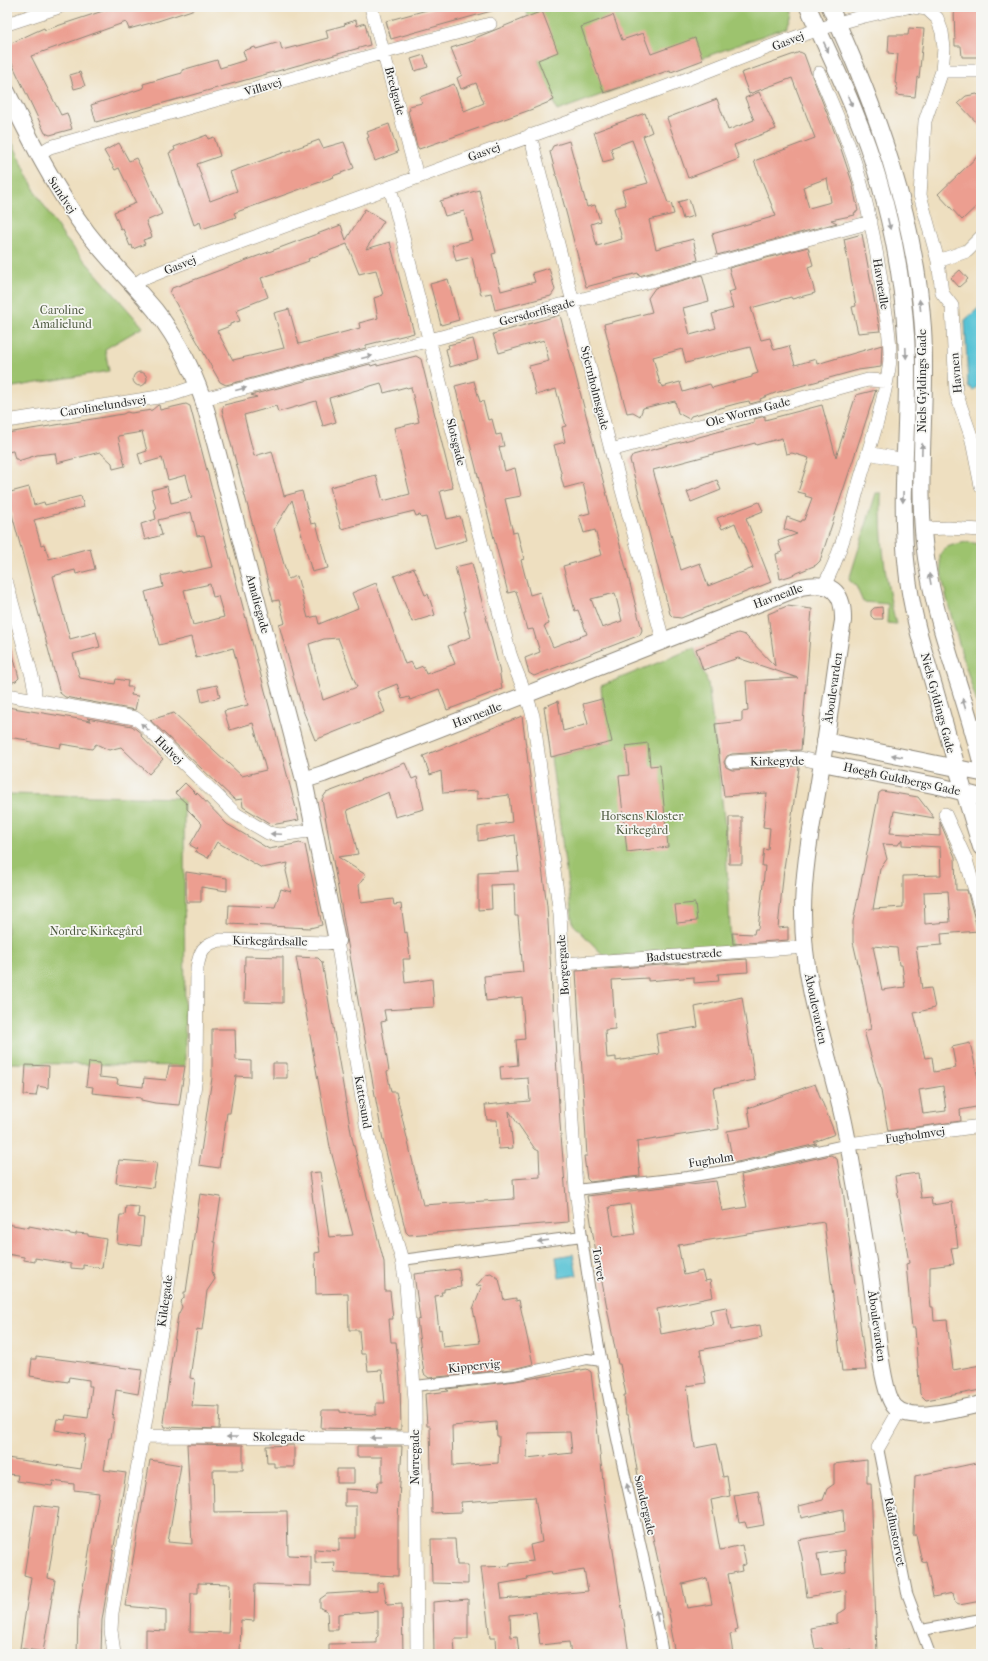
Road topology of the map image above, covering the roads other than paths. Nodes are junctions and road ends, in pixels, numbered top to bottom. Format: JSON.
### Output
{"nodes":[{"id":1,"x":60,"y":7,"type":"edge"},
{"id":2,"x":371,"y":7,"type":"edge"},
{"id":3,"x":808,"y":7,"type":"edge"},
{"id":4,"x":830,"y":7,"type":"edge"},
{"id":5,"x":907,"y":7,"type":"edge"},
{"id":6,"x":913,"y":7,"type":"edge"},
{"id":7,"x":837,"y":23,"type":"junction"},
{"id":8,"x":7,"y":24,"type":"edge"},
{"id":9,"x":490,"y":24,"type":"dead end"},
{"id":10,"x":818,"y":29,"type":"junction"},
{"id":11,"x":384,"y":52,"type":"junction"},
{"id":12,"x":942,"y":71,"type":"junction"},
{"id":13,"x":981,"y":71,"type":"edge"},
{"id":14,"x":819,"y":73,"type":"dead end"},
{"id":15,"x":7,"y":92,"type":"edge"},
{"id":16,"x":530,"y":135,"type":"junction"},
{"id":17,"x":38,"y":154,"type":"junction"},
{"id":18,"x":417,"y":176,"type":"junction"},
{"id":19,"x":390,"y":187,"type":"junction"},
{"id":20,"x":871,"y":222,"type":"junction"},
{"id":21,"x":981,"y":238,"type":"edge"},
{"id":22,"x":938,"y":261,"type":"junction"},
{"id":23,"x":134,"y":286,"type":"junction"},
{"id":24,"x":573,"y":302,"type":"junction"},
{"id":25,"x":430,"y":340,"type":"junction"},
{"id":26,"x":886,"y":382,"type":"junction"},
{"id":27,"x":201,"y":392,"type":"junction"},
{"id":28,"x":7,"y":421,"type":"edge"},
{"id":29,"x":611,"y":450,"type":"junction"},
{"id":30,"x":868,"y":453,"type":"junction"},
{"id":31,"x":904,"y":460,"type":"junction"},
{"id":32,"x":981,"y":486,"type":"edge"},
{"id":33,"x":923,"y":528,"type":"junction"},
{"id":34,"x":981,"y":530,"type":"edge"},
{"id":35,"x":7,"y":584,"type":"edge"},
{"id":36,"x":824,"y":585,"type":"junction"},
{"id":37,"x":663,"y":640,"type":"junction"},
{"id":38,"x":7,"y":695,"type":"edge"},
{"id":39,"x":528,"y":695,"type":"junction"},
{"id":40,"x":34,"y":700,"type":"junction"},
{"id":41,"x":825,"y":741,"type":"junction"},
{"id":42,"x":732,"y":762,"type":"dead end"},
{"id":43,"x":981,"y":762,"type":"edge"},
{"id":44,"x":822,"y":763,"type":"junction"},
{"id":45,"x":956,"y":768,"type":"junction"},
{"id":46,"x":981,"y":772,"type":"edge"},
{"id":47,"x":304,"y":780,"type":"junction"},
{"id":48,"x":963,"y":792,"type":"junction"},
{"id":49,"x":981,"y":797,"type":"edge"},
{"id":50,"x":945,"y":814,"type":"dead end"},
{"id":51,"x":315,"y":830,"type":"junction"},
{"id":52,"x":981,"y":847,"type":"edge"},
{"id":53,"x":981,"y":911,"type":"edge"},
{"id":54,"x":337,"y":941,"type":"junction"},
{"id":55,"x":204,"y":947,"type":"joint"},
{"id":56,"x":805,"y":947,"type":"junction"},
{"id":57,"x":564,"y":964,"type":"junction"},
{"id":58,"x":981,"y":1126,"type":"edge"},
{"id":59,"x":848,"y":1144,"type":"junction"},
{"id":60,"x":576,"y":1190,"type":"junction"},
{"id":61,"x":580,"y":1221,"type":"joint"},
{"id":62,"x":582,"y":1236,"type":"junction"},
{"id":63,"x":402,"y":1260,"type":"junction"},
{"id":64,"x":602,"y":1362,"type":"junction"},
{"id":65,"x":415,"y":1386,"type":"junction"},
{"id":66,"x":981,"y":1404,"type":"edge"},
{"id":67,"x":899,"y":1411,"type":"junction"},
{"id":68,"x":143,"y":1436,"type":"junction"},
{"id":69,"x":415,"y":1438,"type":"junction"},
{"id":70,"x":878,"y":1448,"type":"joint"},
{"id":71,"x":981,"y":1619,"type":"edge"},
{"id":72,"x":922,"y":1630,"type":"junction"},
{"id":73,"x":114,"y":1654,"type":"edge"},
{"id":74,"x":417,"y":1654,"type":"edge"},
{"id":75,"x":663,"y":1654,"type":"edge"},
{"id":76,"x":930,"y":1654,"type":"edge"}],
"edges":[{"from":1,"to":8,"type":"street"},
{"from":2,"to":11,"type":"street","name":"Bredgade"},
{"from":3,"to":10,"type":"street","name":"Niels Gyldings Gade"},
{"from":4,"to":7,"type":"street","name":"Niels Gyldings Gade"},
{"from":5,"to":7,"type":"street"},
{"from":6,"to":12,"type":"street","name":"Havnen"},
{"from":7,"to":10,"type":"street","name":"Gasvej"},
{"from":33,"to":7,"type":"street","name":"Niels Gyldings Gade","one_way":true},
{"from":9,"to":11,"type":"street","name":"Villavej"},
{"from":10,"to":16,"type":"street","name":"Gasvej"},
{"from":10,"to":31,"type":"street","name":"Niels Gyldings Gade","one_way":true},
{"from":11,"to":17,"type":"street","name":"Villavej"},
{"from":11,"to":18,"type":"street","name":"Bredgade"},
{"from":12,"to":13,"type":"street"},
{"from":12,"to":22,"type":"street","name":"Havnen"},
{"from":14,"to":20,"type":"street","name":"Havnealle"},
{"from":15,"to":17,"type":"street","name":"Sundvej"},
{"from":16,"to":18,"type":"street","name":"Gasvej"},
{"from":16,"to":24,"type":"street","name":"Stjernholmsgade"},
{"from":17,"to":23,"type":"street","name":"Sundvej"},
{"from":18,"to":19,"type":"street","name":"Gasvej"},
{"from":19,"to":23,"type":"street","name":"Gasvej"},
{"from":19,"to":25,"type":"street","name":"Slotsgade"},
{"from":20,"to":24,"type":"street","name":"Gersdorffsgade"},
{"from":20,"to":26,"type":"street","name":"Havnealle"},
{"from":21,"to":22,"type":"street"},
{"from":22,"to":32,"type":"street","name":"Havnen"},
{"from":23,"to":27,"type":"street","name":"Amaliegade"},
{"from":24,"to":25,"type":"street","name":"Gersdorffsgade"},
{"from":24,"to":29,"type":"street","name":"Stjernholmsgade"},
{"from":27,"to":25,"type":"street","name":"Gersdorffsgade","one_way":true},
{"from":25,"to":39,"type":"street","name":"Slotsgade"},
{"from":26,"to":29,"type":"street","name":"Ole Worms Gade"},
{"from":26,"to":30,"type":"street","name":"Havnealle"},
{"from":27,"to":28,"type":"street","name":"Carolinelundsvej"},
{"from":27,"to":47,"type":"street","name":"Amaliegade"},
{"from":29,"to":37,"type":"street","name":"Stjernholmsgade"},
{"from":30,"to":31,"type":"street"},
{"from":30,"to":36,"type":"street","name":"Havnealle"},
{"from":31,"to":45,"type":"street","name":"Niels Gyldings Gade","one_way":true},
{"from":33,"to":34,"type":"street"},
{"from":43,"to":33,"type":"street","name":"Niels Gyldings Gade","one_way":true},
{"from":35,"to":40,"type":"street"},
{"from":36,"to":37,"type":"street","name":"Havnealle"},
{"from":36,"to":41,"type":"street","name":"Åboulevarden"},
{"from":37,"to":39,"type":"street","name":"Havnealle"},
{"from":38,"to":40,"type":"street","name":"Hulvej"},
{"from":39,"to":47,"type":"street","name":"Havnealle"},
{"from":39,"to":57,"type":"street","name":"Borgergade"},
{"from":51,"to":40,"type":"street","name":"Hulvej","one_way":true},
{"from":41,"to":44,"type":"street","name":"Åboulevarden"},
{"from":45,"to":41,"type":"street","name":"Høegh Guldbergs Gade","one_way":true},
{"from":42,"to":44,"type":"street","name":"Kirkegyde"},
{"from":44,"to":48,"type":"street","name":"Høegh Guldbergs Gade"},
{"from":44,"to":56,"type":"street","name":"Åboulevarden"},
{"from":45,"to":46,"type":"street","name":"Høegh Guldbergs Gade"},
{"from":45,"to":48,"type":"street","name":"Niels Gyldings Gade"},
{"from":47,"to":51,"type":"street","name":"Amaliegade"},
{"from":48,"to":49,"type":"street","name":"Høegh Guldbergs Gade"},
{"from":48,"to":52,"type":"street","name":"Niels Gyldings Gade"},
{"from":50,"to":53,"type":"street"},
{"from":51,"to":54,"type":"street","name":"Amaliegade"},
{"from":54,"to":55,"type":"street","name":"Kirkegårdsalle"},
{"from":54,"to":63,"type":"street","name":"Kattesund"},
{"from":55,"to":68,"type":"street","name":"Kildegade"},
{"from":56,"to":57,"type":"street","name":"Badstuestræde"},
{"from":56,"to":59,"type":"street","name":"Åboulevarden"},
{"from":57,"to":60,"type":"street","name":"Borgergade"},
{"from":58,"to":59,"type":"street","name":"Fugholmvej"},
{"from":59,"to":60,"type":"street","name":"Fugholm"},
{"from":59,"to":67,"type":"street","name":"Åboulevarden"},
{"from":60,"to":61,"type":"street","name":"Borgergade"},
{"from":61,"to":62,"type":"street","name":"Borgergade"},
{"from":62,"to":63,"type":"street","name":"Torvet","one_way":true},
{"from":62,"to":64,"type":"street","name":"Torvet"},
{"from":63,"to":65,"type":"street","name":"Nørregade"},
{"from":64,"to":65,"type":"street","name":"Kippervig"},
{"from":75,"to":64,"type":"street","name":"Søndergade","one_way":true},
{"from":65,"to":69,"type":"street","name":"Nørregade"},
{"from":66,"to":67,"type":"street"},
{"from":67,"to":70,"type":"street","name":"Rådhustorvet"},
{"from":69,"to":68,"type":"street","name":"Skolegade","one_way":true},
{"from":68,"to":73,"type":"street","name":"Kildegade"},
{"from":69,"to":74,"type":"street","name":"Nørregade"},
{"from":70,"to":72,"type":"street","name":"Rådhustorvet"},
{"from":71,"to":72,"type":"street"},
{"from":72,"to":76,"type":"street","name":"Rådhustorvet"}]}
